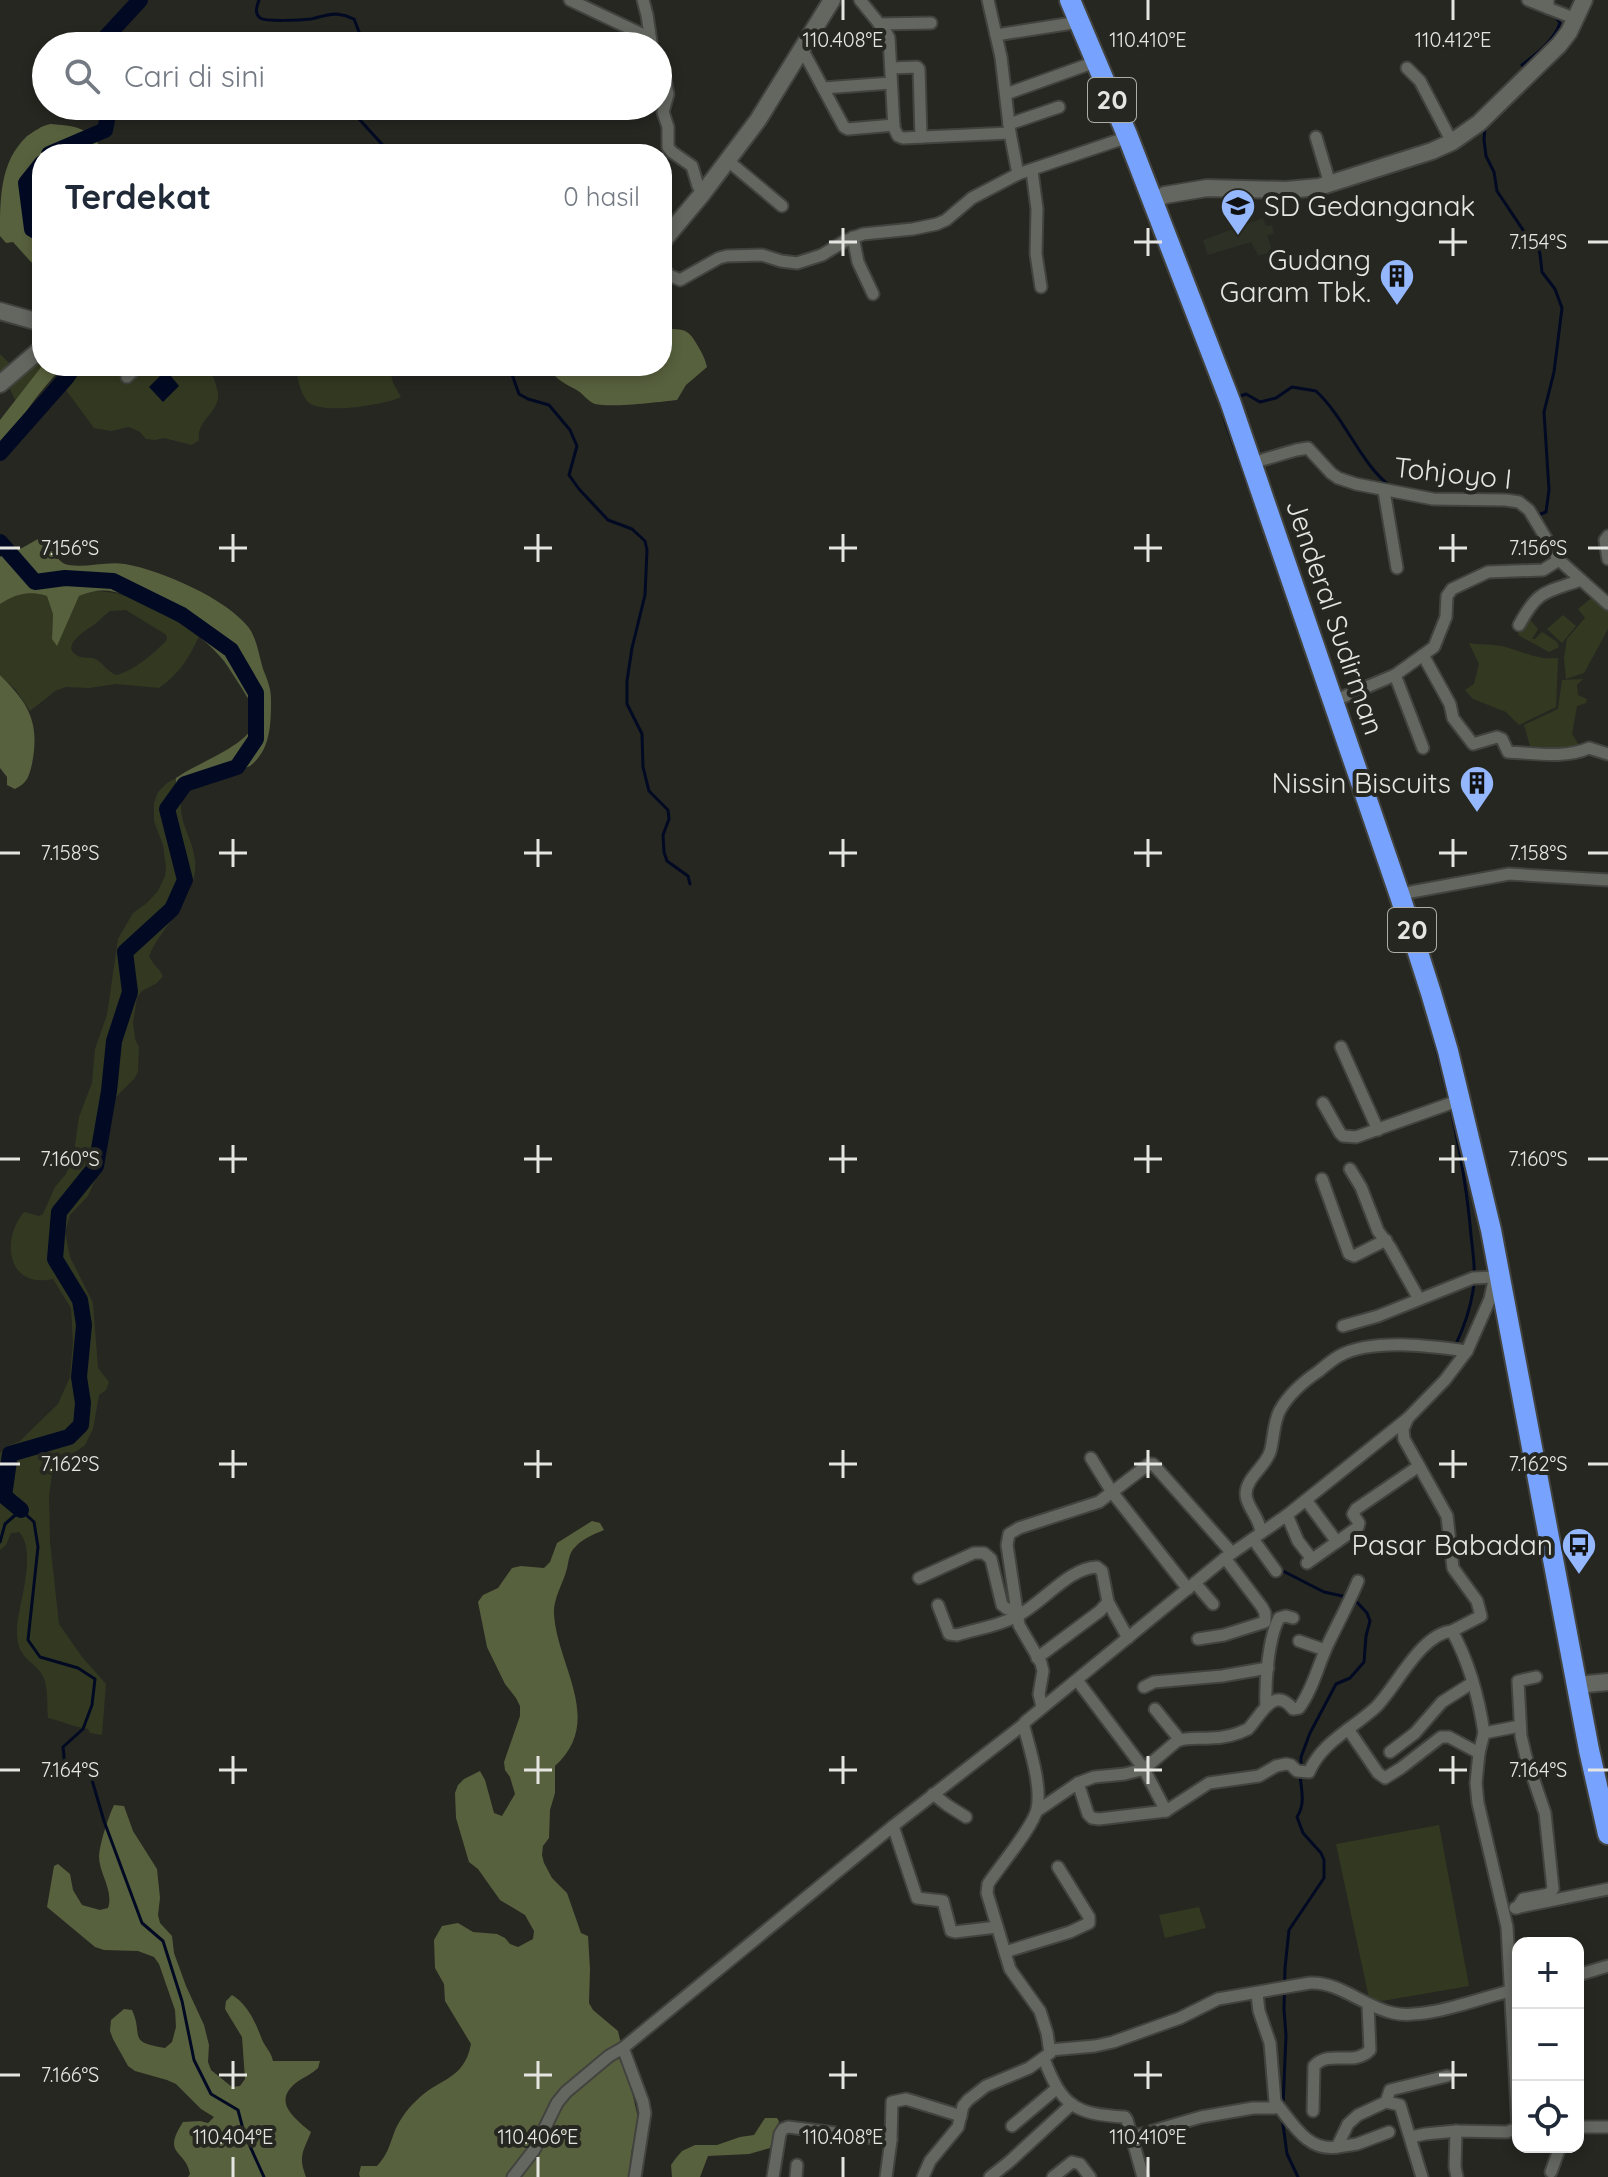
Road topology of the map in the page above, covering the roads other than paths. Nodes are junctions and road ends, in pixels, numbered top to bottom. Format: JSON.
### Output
{"nodes":[{"id":1,"x":570,"y":0,"type":"edge"},
{"id":2,"x":643,"y":0,"type":"edge"},
{"id":3,"x":832,"y":0,"type":"edge"},
{"id":4,"x":860,"y":0,"type":"edge"},
{"id":5,"x":988,"y":0,"type":"edge"},
{"id":6,"x":1070,"y":0,"type":"edge"},
{"id":7,"x":1082,"y":0,"type":"edge"},
{"id":8,"x":1528,"y":0,"type":"edge"},
{"id":9,"x":1584,"y":0,"type":"edge"},
{"id":10,"x":1548,"y":4,"type":"edge"},
{"id":11,"x":1576,"y":19,"type":"junction"},
{"id":12,"x":1079,"y":22,"type":"junction"},
{"id":13,"x":931,"y":23,"type":"dead end"},
{"id":14,"x":879,"y":24,"type":"junction"},
{"id":15,"x":632,"y":32,"type":"edge"},
{"id":16,"x":650,"y":32,"type":"edge"},
{"id":17,"x":996,"y":35,"type":"junction"},
{"id":18,"x":802,"y":49,"type":"junction"},
{"id":19,"x":1095,"y":62,"type":"junction"},
{"id":20,"x":891,"y":68,"type":"junction"},
{"id":21,"x":1407,"y":68,"type":"dead end"},
{"id":22,"x":891,"y":83,"type":"junction"},
{"id":23,"x":823,"y":88,"type":"junction"},
{"id":24,"x":1006,"y":94,"type":"junction"},
{"id":25,"x":1059,"y":107,"type":"dead end"},
{"id":26,"x":666,"y":120,"type":"edge"},
{"id":27,"x":894,"y":125,"type":"junction"},
{"id":28,"x":1010,"y":128,"type":"junction"},
{"id":29,"x":921,"y":137,"type":"junction"},
{"id":30,"x":1128,"y":137,"type":"junction"},
{"id":31,"x":1316,"y":137,"type":"dead end"},
{"id":32,"x":1452,"y":142,"type":"junction"},
{"id":33,"x":668,"y":144,"type":"edge"},
{"id":34,"x":672,"y":152,"type":"edge"},
{"id":35,"x":727,"y":160,"type":"junction"},
{"id":36,"x":1032,"y":171,"type":"junction"},
{"id":37,"x":1018,"y":174,"type":"junction"},
{"id":38,"x":1330,"y":184,"type":"junction"},
{"id":39,"x":703,"y":193,"type":"junction"},
{"id":40,"x":1159,"y":198,"type":"junction"},
{"id":41,"x":782,"y":206,"type":"dead end"},
{"id":42,"x":672,"y":230,"type":"edge"},
{"id":43,"x":853,"y":237,"type":"junction"},
{"id":44,"x":672,"y":276,"type":"edge"},
{"id":45,"x":1041,"y":287,"type":"dead end"},
{"id":46,"x":873,"y":294,"type":"dead end"},
{"id":47,"x":0,"y":311,"type":"edge"},
{"id":48,"x":32,"y":320,"type":"edge"},
{"id":49,"x":32,"y":357,"type":"edge"},
{"id":50,"x":0,"y":384,"type":"edge"},
{"id":51,"x":1254,"y":448,"type":"junction"},
{"id":52,"x":1384,"y":491,"type":"junction"},
{"id":53,"x":1608,"y":536,"type":"edge"},
{"id":54,"x":1608,"y":559,"type":"edge"},
{"id":55,"x":1559,"y":560,"type":"junction"},
{"id":56,"x":1397,"y":568,"type":"dead end"},
{"id":57,"x":1581,"y":580,"type":"junction"},
{"id":58,"x":1608,"y":604,"type":"edge"},
{"id":59,"x":1312,"y":623,"type":"junction"},
{"id":60,"x":1519,"y":625,"type":"dead end"},
{"id":61,"x":1423,"y":655,"type":"junction"},
{"id":62,"x":1395,"y":675,"type":"junction"},
{"id":63,"x":1343,"y":697,"type":"junction"},
{"id":64,"x":1423,"y":748,"type":"dead end"},
{"id":65,"x":1608,"y":754,"type":"edge"},
{"id":66,"x":1608,"y":880,"type":"edge"},
{"id":67,"x":1406,"y":894,"type":"junction"},
{"id":68,"x":1341,"y":1047,"type":"dead end"},
{"id":69,"x":1460,"y":1100,"type":"junction"},
{"id":70,"x":1323,"y":1103,"type":"dead end"},
{"id":71,"x":1378,"y":1130,"type":"junction"},
{"id":72,"x":1350,"y":1169,"type":"dead end"},
{"id":73,"x":1322,"y":1179,"type":"dead end"},
{"id":74,"x":1386,"y":1240,"type":"junction"},
{"id":75,"x":1496,"y":1270,"type":"junction"},
{"id":76,"x":1419,"y":1299,"type":"junction"},
{"id":77,"x":1343,"y":1326,"type":"dead end"},
{"id":78,"x":1467,"y":1351,"type":"junction"},
{"id":79,"x":1408,"y":1418,"type":"junction"},
{"id":80,"x":1091,"y":1458,"type":"dead end"},
{"id":81,"x":1419,"y":1466,"type":"junction"},
{"id":82,"x":1112,"y":1492,"type":"junction"},
{"id":83,"x":1306,"y":1500,"type":"junction"},
{"id":84,"x":1287,"y":1515,"type":"junction"},
{"id":85,"x":1257,"y":1536,"type":"junction"},
{"id":86,"x":1337,"y":1542,"type":"junction"},
{"id":87,"x":1228,"y":1556,"type":"junction"},
{"id":88,"x":1276,"y":1571,"type":"dead end"},
{"id":89,"x":919,"y":1578,"type":"dead end"},
{"id":90,"x":1358,"y":1581,"type":"dead end"},
{"id":91,"x":1192,"y":1586,"type":"junction"},
{"id":92,"x":1108,"y":1602,"type":"junction"},
{"id":93,"x":1213,"y":1604,"type":"dead end"},
{"id":94,"x":938,"y":1605,"type":"dead end"},
{"id":95,"x":1017,"y":1613,"type":"junction"},
{"id":96,"x":1293,"y":1618,"type":"dead end"},
{"id":97,"x":1452,"y":1631,"type":"junction"},
{"id":98,"x":1128,"y":1638,"type":"junction"},
{"id":99,"x":1198,"y":1639,"type":"dead end"},
{"id":100,"x":1299,"y":1641,"type":"dead end"},
{"id":101,"x":1325,"y":1650,"type":"junction"},
{"id":102,"x":1037,"y":1658,"type":"junction"},
{"id":103,"x":1268,"y":1668,"type":"junction"},
{"id":104,"x":1536,"y":1677,"type":"dead end"},
{"id":105,"x":1077,"y":1680,"type":"junction"},
{"id":106,"x":1472,"y":1683,"type":"junction"},
{"id":107,"x":1599,"y":1683,"type":"edge"},
{"id":108,"x":1144,"y":1687,"type":"dead end"},
{"id":109,"x":1266,"y":1706,"type":"junction"},
{"id":110,"x":1042,"y":1707,"type":"junction"},
{"id":111,"x":1155,"y":1709,"type":"dead end"},
{"id":112,"x":1024,"y":1724,"type":"junction"},
{"id":113,"x":1520,"y":1726,"type":"junction"},
{"id":114,"x":1348,"y":1729,"type":"junction"},
{"id":115,"x":1484,"y":1733,"type":"junction"},
{"id":116,"x":1180,"y":1740,"type":"junction"},
{"id":117,"x":1390,"y":1752,"type":"dead end"},
{"id":118,"x":1479,"y":1753,"type":"junction"},
{"id":119,"x":1144,"y":1769,"type":"junction"},
{"id":120,"x":1078,"y":1783,"type":"junction"},
{"id":121,"x":1608,"y":1784,"type":"edge"},
{"id":122,"x":933,"y":1794,"type":"junction"},
{"id":123,"x":1037,"y":1811,"type":"junction"},
{"id":124,"x":1166,"y":1811,"type":"junction"},
{"id":125,"x":966,"y":1817,"type":"dead end"},
{"id":126,"x":893,"y":1826,"type":"junction"},
{"id":127,"x":1608,"y":1834,"type":"edge"},
{"id":128,"x":1058,"y":1867,"type":"dead end"},
{"id":129,"x":1608,"y":1889,"type":"edge"},
{"id":130,"x":1517,"y":1908,"type":"junction"},
{"id":131,"x":1503,"y":1910,"type":"junction"},
{"id":132,"x":997,"y":1927,"type":"junction"},
{"id":133,"x":1005,"y":1952,"type":"junction"},
{"id":134,"x":1608,"y":1966,"type":"edge"},
{"id":135,"x":1584,"y":1973,"type":"edge"},
{"id":136,"x":1510,"y":1991,"type":"junction"},
{"id":137,"x":1257,"y":1994,"type":"junction"},
{"id":138,"x":1512,"y":1998,"type":"edge"},
{"id":139,"x":1368,"y":2005,"type":"junction"},
{"id":140,"x":623,"y":2048,"type":"junction"},
{"id":141,"x":1047,"y":2055,"type":"junction"},
{"id":142,"x":1447,"y":2076,"type":"dead end"},
{"id":143,"x":1056,"y":2089,"type":"junction"},
{"id":144,"x":1275,"y":2102,"type":"junction"},
{"id":145,"x":1386,"y":2102,"type":"junction"},
{"id":146,"x":1072,"y":2104,"type":"junction"},
{"id":147,"x":1313,"y":2111,"type":"dead end"},
{"id":148,"x":961,"y":2116,"type":"junction"},
{"id":149,"x":1012,"y":2126,"type":"dead end"},
{"id":150,"x":1584,"y":2127,"type":"edge"},
{"id":151,"x":1608,"y":2127,"type":"edge"},
{"id":152,"x":1512,"y":2130,"type":"edge"},
{"id":153,"x":1456,"y":2131,"type":"junction"},
{"id":154,"x":1389,"y":2132,"type":"dead end"},
{"id":155,"x":1132,"y":2137,"type":"junction"},
{"id":156,"x":1411,"y":2137,"type":"junction"},
{"id":157,"x":891,"y":2140,"type":"junction"},
{"id":158,"x":1337,"y":2147,"type":"junction"},
{"id":159,"x":1558,"y":2153,"type":"edge"},
{"id":160,"x":1551,"y":2172,"type":"dead end"},
{"id":161,"x":513,"y":2177,"type":"edge"},
{"id":162,"x":635,"y":2177,"type":"edge"},
{"id":163,"x":773,"y":2177,"type":"edge"},
{"id":164,"x":886,"y":2177,"type":"edge"},
{"id":165,"x":923,"y":2177,"type":"edge"},
{"id":166,"x":990,"y":2177,"type":"edge"},
{"id":167,"x":1053,"y":2177,"type":"edge"},
{"id":168,"x":1090,"y":2177,"type":"edge"},
{"id":169,"x":1143,"y":2177,"type":"edge"},
{"id":170,"x":1422,"y":2177,"type":"edge"},
{"id":171,"x":1457,"y":2177,"type":"edge"}],
"edges":[{"from":1,"to":15,"type":"street"},
{"from":2,"to":16,"type":"street"},
{"from":3,"to":18,"type":"street"},
{"from":4,"to":14,"type":"street"},
{"from":5,"to":17,"type":"street"},
{"from":6,"to":12,"type":"highway","name":"Jenderal Sudirman","number":"20"},
{"from":7,"to":40,"type":"highway","name":"Jenderal Sudirman","number":"20"},
{"from":8,"to":10,"type":"street"},
{"from":9,"to":11,"type":"street"},
{"from":10,"to":11,"type":"street"},
{"from":11,"to":32,"type":"street"},
{"from":12,"to":17,"type":"street"},
{"from":12,"to":19,"type":"highway","name":"Jenderal Sudirman","number":"20"},
{"from":13,"to":14,"type":"street"},
{"from":14,"to":20,"type":"street"},
{"from":17,"to":24,"type":"street"},
{"from":18,"to":23,"type":"street"},
{"from":18,"to":35,"type":"street"},
{"from":19,"to":24,"type":"street"},
{"from":19,"to":30,"type":"highway","name":"Jenderal Sudirman","number":"20"},
{"from":20,"to":22,"type":"street"},
{"from":20,"to":29,"type":"street"},
{"from":21,"to":32,"type":"street"},
{"from":22,"to":23,"type":"street"},
{"from":22,"to":27,"type":"street"},
{"from":23,"to":27,"type":"street"},
{"from":24,"to":28,"type":"street"},
{"from":25,"to":28,"type":"street"},
{"from":26,"to":33,"type":"street"},
{"from":27,"to":29,"type":"street"},
{"from":28,"to":29,"type":"street"},
{"from":28,"to":37,"type":"street"},
{"from":30,"to":36,"type":"street"},
{"from":30,"to":40,"type":"highway","name":"Jenderal Sudirman","number":"20"},
{"from":31,"to":38,"type":"street"},
{"from":32,"to":38,"type":"street"},
{"from":34,"to":39,"type":"street"},
{"from":35,"to":39,"type":"street"},
{"from":35,"to":41,"type":"street"},
{"from":36,"to":37,"type":"street"},
{"from":36,"to":45,"type":"street"},
{"from":37,"to":43,"type":"street"},
{"from":38,"to":40,"type":"street"},
{"from":39,"to":42,"type":"street"},
{"from":40,"to":51,"type":"highway","name":"Jenderal Sudirman","number":"20"},
{"from":43,"to":44,"type":"street"},
{"from":43,"to":46,"type":"street"},
{"from":47,"to":48,"type":"street"},
{"from":49,"to":50,"type":"street"},
{"from":51,"to":52,"type":"street","name":"Tohjoyo I"},
{"from":51,"to":59,"type":"highway","name":"Jenderal Sudirman","number":"20"},
{"from":52,"to":55,"type":"street","name":"Tohjoyo I"},
{"from":52,"to":56,"type":"street"},
{"from":53,"to":54,"type":"street"},
{"from":55,"to":57,"type":"street","name":"Tohjoyo I"},
{"from":55,"to":61,"type":"street"},
{"from":57,"to":58,"type":"street","name":"Tohjoyo I"},
{"from":57,"to":60,"type":"street"},
{"from":59,"to":63,"type":"highway","name":"Jenderal Sudirman","number":"20"},
{"from":59,"to":67,"type":"highway","name":"Jenderal Sudirman","number":"20"},
{"from":61,"to":62,"type":"street"},
{"from":61,"to":65,"type":"street"},
{"from":62,"to":63,"type":"street"},
{"from":62,"to":64,"type":"street"},
{"from":63,"to":67,"type":"highway","name":"Jenderal Sudirman","number":"20"},
{"from":66,"to":67,"type":"street"},
{"from":67,"to":69,"type":"highway","name":"Jenderal Sudirman","number":"20"},
{"from":67,"to":107,"type":"highway","name":"Jenderal Sudirman","number":"20"},
{"from":68,"to":71,"type":"street"},
{"from":69,"to":71,"type":"street"},
{"from":69,"to":75,"type":"highway","name":"Jenderal Sudirman","number":"20"},
{"from":70,"to":71,"type":"street"},
{"from":72,"to":74,"type":"street"},
{"from":73,"to":74,"type":"street"},
{"from":74,"to":76,"type":"street"},
{"from":75,"to":76,"type":"street"},
{"from":75,"to":78,"type":"street"},
{"from":75,"to":127,"type":"highway","name":"Jenderal Sudirman","number":"20"},
{"from":76,"to":77,"type":"street"},
{"from":78,"to":79,"type":"street"},
{"from":78,"to":85,"type":"street"},
{"from":79,"to":81,"type":"street"},
{"from":79,"to":83,"type":"street"},
{"from":80,"to":82,"type":"street"},
{"from":81,"to":86,"type":"street"},
{"from":81,"to":97,"type":"street"},
{"from":82,"to":87,"type":"street"},
{"from":82,"to":91,"type":"street"},
{"from":82,"to":95,"type":"street"},
{"from":83,"to":84,"type":"street"},
{"from":83,"to":86,"type":"street"},
{"from":84,"to":85,"type":"street"},
{"from":84,"to":86,"type":"street"},
{"from":85,"to":87,"type":"street"},
{"from":85,"to":88,"type":"street"},
{"from":87,"to":91,"type":"street"},
{"from":87,"to":99,"type":"street"},
{"from":89,"to":95,"type":"street"},
{"from":90,"to":101,"type":"street"},
{"from":91,"to":93,"type":"street"},
{"from":91,"to":98,"type":"street"},
{"from":92,"to":95,"type":"street"},
{"from":92,"to":98,"type":"street"},
{"from":92,"to":102,"type":"street"},
{"from":94,"to":95,"type":"street"},
{"from":95,"to":102,"type":"street"},
{"from":96,"to":103,"type":"street"},
{"from":97,"to":106,"type":"street"},
{"from":97,"to":114,"type":"street"},
{"from":98,"to":105,"type":"street"},
{"from":100,"to":101,"type":"street"},
{"from":101,"to":109,"type":"street"},
{"from":102,"to":110,"type":"street"},
{"from":103,"to":108,"type":"street"},
{"from":103,"to":109,"type":"street"},
{"from":104,"to":113,"type":"street"},
{"from":105,"to":110,"type":"street"},
{"from":105,"to":119,"type":"street"},
{"from":106,"to":115,"type":"street"},
{"from":106,"to":117,"type":"street"},
{"from":107,"to":121,"type":"highway","name":"Jenderal Sudirman","number":"20"},
{"from":109,"to":116,"type":"street"},
{"from":110,"to":112,"type":"street"},
{"from":111,"to":116,"type":"street"},
{"from":112,"to":122,"type":"street"},
{"from":112,"to":123,"type":"street"},
{"from":113,"to":115,"type":"street"},
{"from":113,"to":130,"type":"street"},
{"from":114,"to":118,"type":"street"},
{"from":114,"to":124,"type":"street"},
{"from":115,"to":118,"type":"street"},
{"from":116,"to":119,"type":"street"},
{"from":118,"to":131,"type":"street"},
{"from":119,"to":120,"type":"street"},
{"from":119,"to":124,"type":"street"},
{"from":120,"to":123,"type":"street"},
{"from":120,"to":124,"type":"street"},
{"from":122,"to":125,"type":"street"},
{"from":122,"to":126,"type":"street"},
{"from":123,"to":132,"type":"street"},
{"from":126,"to":132,"type":"street"},
{"from":126,"to":140,"type":"street"},
{"from":128,"to":133,"type":"street"},
{"from":129,"to":130,"type":"street"},
{"from":130,"to":131,"type":"street"},
{"from":131,"to":136,"type":"street"},
{"from":132,"to":133,"type":"street"},
{"from":133,"to":141,"type":"street"},
{"from":134,"to":135,"type":"street"},
{"from":136,"to":138,"type":"street"},
{"from":136,"to":139,"type":"street"},
{"from":137,"to":139,"type":"street"},
{"from":137,"to":141,"type":"street"},
{"from":137,"to":144,"type":"street"},
{"from":139,"to":147,"type":"street"},
{"from":140,"to":161,"type":"street"},
{"from":140,"to":162,"type":"street"},
{"from":141,"to":143,"type":"street"},
{"from":141,"to":148,"type":"street"},
{"from":142,"to":145,"type":"street"},
{"from":143,"to":146,"type":"street"},
{"from":143,"to":149,"type":"street"},
{"from":144,"to":155,"type":"street"},
{"from":144,"to":158,"type":"street"},
{"from":145,"to":156,"type":"street"},
{"from":145,"to":158,"type":"street"},
{"from":146,"to":155,"type":"street"},
{"from":146,"to":166,"type":"street"},
{"from":148,"to":157,"type":"street"},
{"from":148,"to":165,"type":"street"},
{"from":150,"to":151,"type":"street"},
{"from":152,"to":153,"type":"street"},
{"from":153,"to":156,"type":"street"},
{"from":153,"to":171,"type":"street"},
{"from":154,"to":158,"type":"street"},
{"from":155,"to":169,"type":"street"},
{"from":156,"to":170,"type":"street"},
{"from":157,"to":163,"type":"street"},
{"from":157,"to":164,"type":"street"},
{"from":159,"to":160,"type":"street"},
{"from":167,"to":168,"type":"street"}]}
